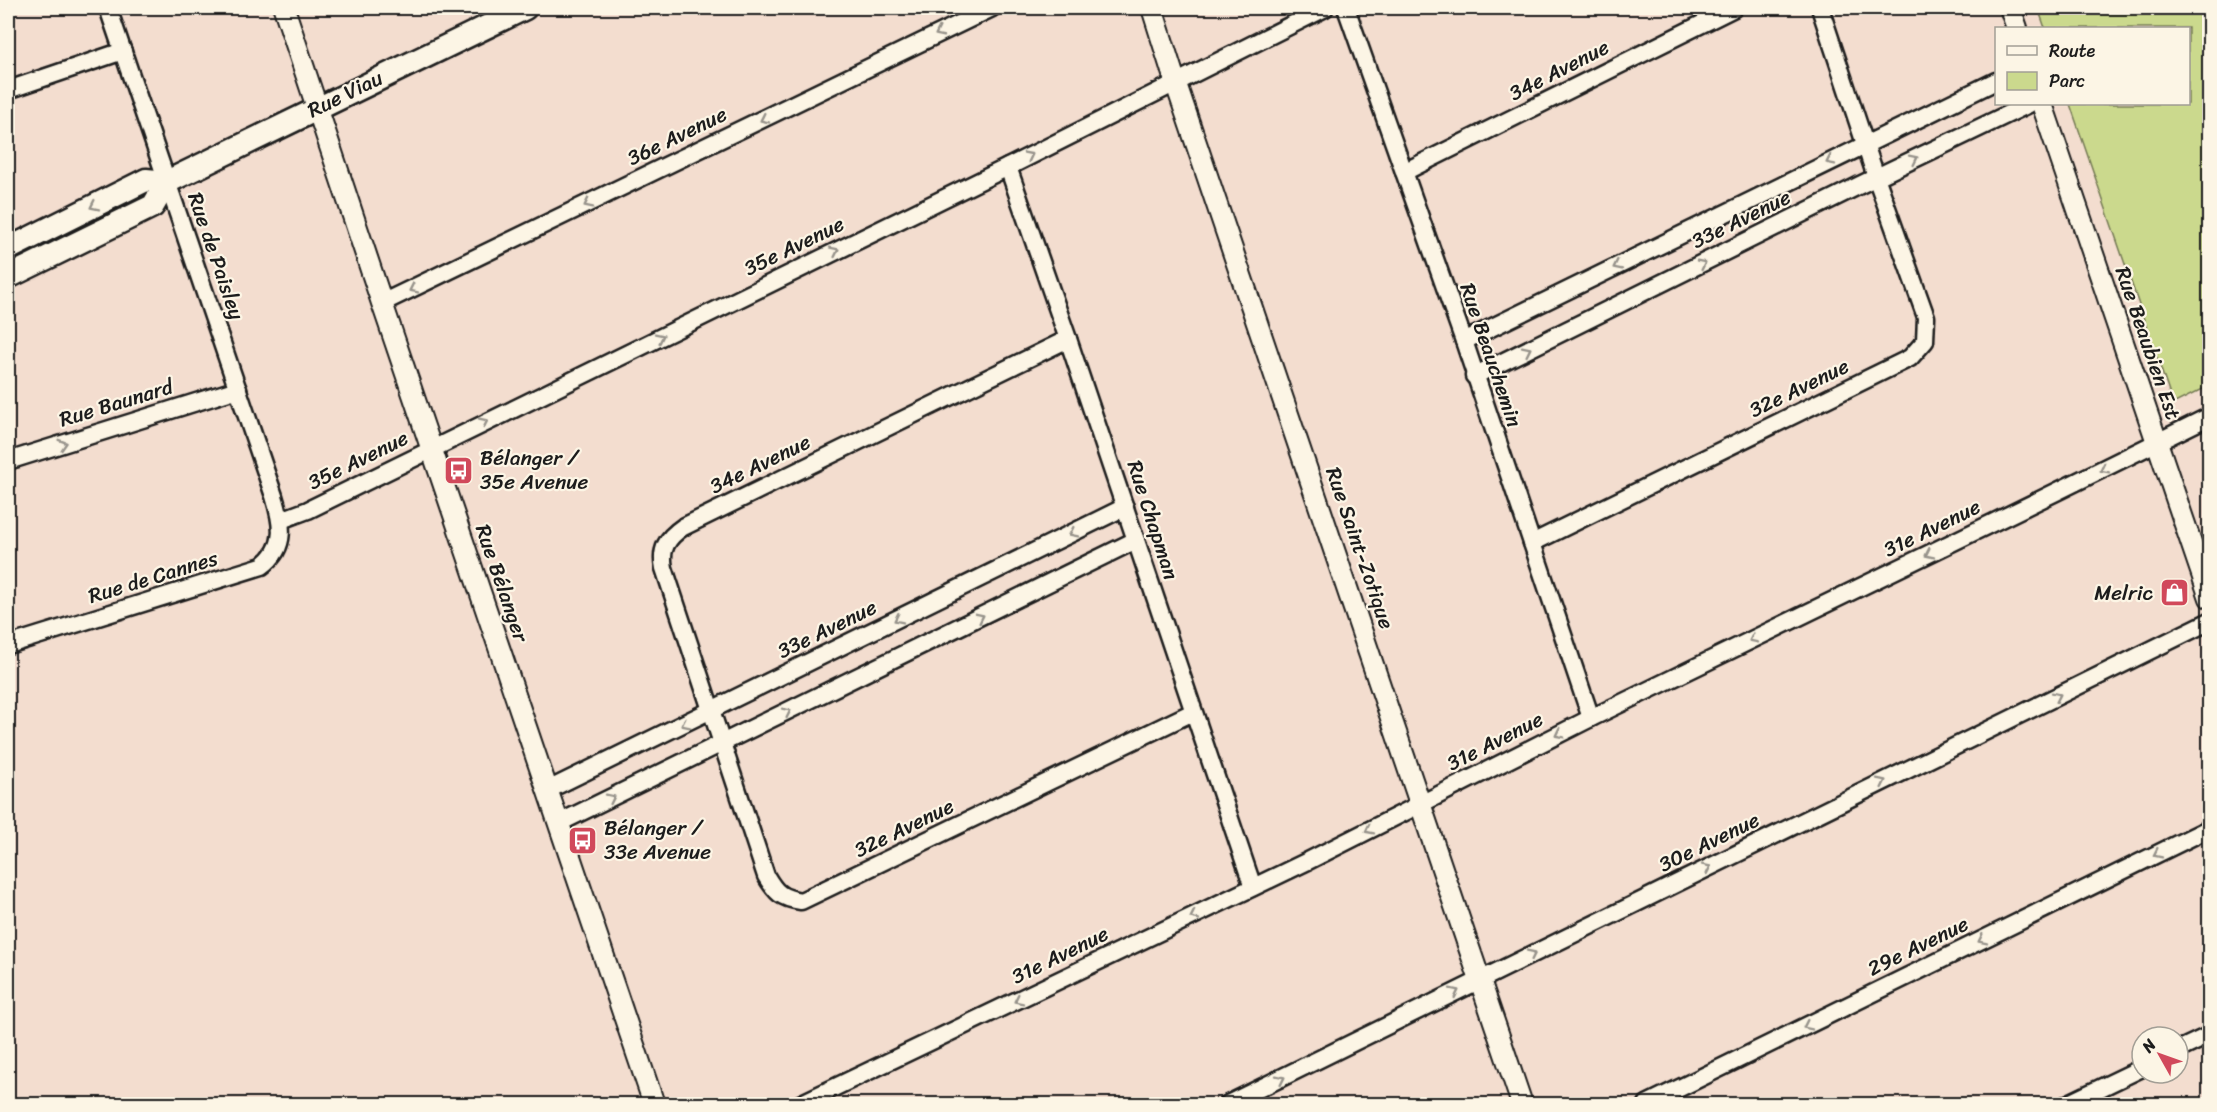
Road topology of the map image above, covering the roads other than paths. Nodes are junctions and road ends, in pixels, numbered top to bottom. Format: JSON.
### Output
{"nodes":[{"id":1,"x":108,"y":8,"type":"edge"},
{"id":2,"x":284,"y":8,"type":"edge"},
{"id":3,"x":525,"y":8,"type":"edge"},
{"id":4,"x":992,"y":8,"type":"edge"},
{"id":5,"x":1152,"y":8,"type":"edge"},
{"id":6,"x":1325,"y":8,"type":"edge"},
{"id":7,"x":1346,"y":8,"type":"edge"},
{"id":8,"x":1734,"y":8,"type":"edge"},
{"id":9,"x":1820,"y":8,"type":"edge"},
{"id":10,"x":2010,"y":8,"type":"edge"},
{"id":11,"x":2017,"y":27,"type":"edge"},
{"id":12,"x":123,"y":51,"type":"junction"},
{"id":13,"x":1175,"y":81,"type":"junction"},
{"id":14,"x":1995,"y":81,"type":"edge"},
{"id":15,"x":8,"y":90,"type":"edge"},
{"id":16,"x":2027,"y":105,"type":"edge"},
{"id":17,"x":2042,"y":105,"type":"edge"},
{"id":18,"x":317,"y":107,"type":"junction"},
{"id":19,"x":1866,"y":144,"type":"junction"},
{"id":20,"x":1008,"y":167,"type":"junction"},
{"id":21,"x":1404,"y":172,"type":"junction"},
{"id":22,"x":1876,"y":177,"type":"junction"},
{"id":23,"x":167,"y":182,"type":"junction"},
{"id":24,"x":8,"y":249,"type":"edge"},
{"id":25,"x":8,"y":277,"type":"edge"},
{"id":26,"x":382,"y":303,"type":"junction"},
{"id":27,"x":1068,"y":339,"type":"junction"},
{"id":28,"x":1464,"y":341,"type":"junction"},
{"id":29,"x":1474,"y":376,"type":"junction"},
{"id":30,"x":238,"y":388,"type":"junction"},
{"id":31,"x":2210,"y":416,"type":"edge"},
{"id":32,"x":2156,"y":442,"type":"junction"},
{"id":33,"x":432,"y":448,"type":"junction"},
{"id":34,"x":8,"y":461,"type":"edge"},
{"id":35,"x":1125,"y":507,"type":"junction"},
{"id":36,"x":281,"y":520,"type":"junction"},
{"id":37,"x":1136,"y":540,"type":"junction"},
{"id":38,"x":1532,"y":543,"type":"junction"},
{"id":39,"x":2210,"y":598,"type":"edge"},
{"id":40,"x":2210,"y":621,"type":"edge"},
{"id":41,"x":8,"y":645,"type":"edge"},
{"id":42,"x":711,"y":712,"type":"junction"},
{"id":43,"x":1193,"y":712,"type":"junction"},
{"id":44,"x":1591,"y":718,"type":"junction"},
{"id":45,"x":721,"y":745,"type":"junction"},
{"id":46,"x":548,"y":790,"type":"junction"},
{"id":47,"x":1421,"y":804,"type":"junction"},
{"id":48,"x":559,"y":823,"type":"junction"},
{"id":49,"x":2210,"y":828,"type":"edge"},
{"id":50,"x":1253,"y":887,"type":"junction"},
{"id":51,"x":1479,"y":980,"type":"junction"},
{"id":52,"x":2210,"y":1035,"type":"edge"},
{"id":53,"x":2190,"y":1044,"type":"edge"},
{"id":54,"x":2130,"y":1074,"type":"edge"},
{"id":55,"x":654,"y":1104,"type":"edge"},
{"id":56,"x":800,"y":1104,"type":"edge"},
{"id":57,"x":1228,"y":1104,"type":"edge"},
{"id":58,"x":1522,"y":1104,"type":"edge"},
{"id":59,"x":1647,"y":1104,"type":"edge"},
{"id":60,"x":2067,"y":1104,"type":"edge"}],
"edges":[{"from":1,"to":12,"type":"street","name":"Rue de Paisley"},
{"from":2,"to":18,"type":"street","name":"Rue Bélanger"},
{"from":3,"to":18,"type":"main road","name":"Rue Viau"},
{"from":4,"to":26,"type":"street","name":"36e Avenue","one_way":true},
{"from":5,"to":13,"type":"street","name":"Rue Saint-Zotique"},
{"from":6,"to":13,"type":"street","name":"35e Avenue"},
{"from":7,"to":21,"type":"street","name":"Rue Beauchemin"},
{"from":8,"to":21,"type":"street","name":"34e Avenue"},
{"from":9,"to":19,"type":"street"},
{"from":10,"to":11,"type":"street"},
{"from":12,"to":15,"type":"street"},
{"from":12,"to":23,"type":"street","name":"Rue de Paisley"},
{"from":20,"to":13,"type":"street","name":"35e Avenue","one_way":true},
{"from":13,"to":47,"type":"street","name":"Rue Saint-Zotique"},
{"from":14,"to":19,"type":"street","name":"33e Avenue"},
{"from":22,"to":16,"type":"street","name":"33e Avenue","one_way":true},
{"from":17,"to":32,"type":"street","name":"Rue Beaubien Est"},
{"from":18,"to":23,"type":"main road","name":"Rue Viau"},
{"from":18,"to":26,"type":"street","name":"Rue Bélanger"},
{"from":19,"to":22,"type":"street"},
{"from":19,"to":28,"type":"street","name":"33e Avenue","one_way":true},
{"from":20,"to":27,"type":"street","name":"Rue Chapman"},
{"from":33,"to":20,"type":"street","name":"35e Avenue","one_way":true},
{"from":21,"to":28,"type":"street","name":"Rue Beauchemin"},
{"from":29,"to":22,"type":"street","name":"33e Avenue","one_way":true},
{"from":22,"to":38,"type":"street","name":"32e Avenue"},
{"from":23,"to":24,"type":"main road","one_way":true},
{"from":23,"to":25,"type":"main road"},
{"from":23,"to":30,"type":"street","name":"Rue de Paisley"},
{"from":26,"to":33,"type":"street","name":"Rue Bélanger"},
{"from":27,"to":35,"type":"street","name":"Rue Chapman"},
{"from":27,"to":42,"type":"street","name":"34e Avenue"},
{"from":28,"to":29,"type":"street","name":"Rue Beauchemin"},
{"from":29,"to":38,"type":"street","name":"Rue Beauchemin"},
{"from":34,"to":30,"type":"street","name":"Rue Baunard","one_way":true},
{"from":30,"to":36,"type":"street","name":"Rue de Paisley"},
{"from":31,"to":32,"type":"street","name":"31e Avenue"},
{"from":32,"to":39,"type":"street","name":"Rue Beaubien Est"},
{"from":32,"to":44,"type":"street","name":"31e Avenue","one_way":true},
{"from":33,"to":36,"type":"street","name":"35e Avenue"},
{"from":33,"to":46,"type":"street","name":"Rue Bélanger"},
{"from":35,"to":37,"type":"street","name":"Rue Chapman"},
{"from":35,"to":42,"type":"street","name":"33e Avenue","one_way":true},
{"from":36,"to":41,"type":"street","name":"Rue de Cannes"},
{"from":37,"to":43,"type":"street","name":"Rue Chapman"},
{"from":45,"to":37,"type":"street","one_way":true},
{"from":38,"to":44,"type":"street","name":"Rue Beauchemin"},
{"from":51,"to":40,"type":"street","name":"30e Avenue","one_way":true},
{"from":42,"to":45,"type":"street","name":"34e Avenue"},
{"from":42,"to":46,"type":"street","name":"33e Avenue","one_way":true},
{"from":43,"to":45,"type":"street","name":"32e Avenue"},
{"from":43,"to":50,"type":"street","name":"Rue Chapman"},
{"from":44,"to":47,"type":"street","name":"31e Avenue","one_way":true},
{"from":48,"to":45,"type":"street","one_way":true},
{"from":46,"to":48,"type":"street","name":"Rue Bélanger"},
{"from":47,"to":50,"type":"street","name":"31e Avenue","one_way":true},
{"from":47,"to":51,"type":"street","name":"Rue Saint-Zotique"},
{"from":48,"to":55,"type":"street","name":"Rue Bélanger"},
{"from":49,"to":59,"type":"street","name":"29e Avenue","one_way":true},
{"from":50,"to":56,"type":"street","name":"31e Avenue","one_way":true},
{"from":57,"to":51,"type":"street","name":"30e Avenue","one_way":true},
{"from":51,"to":58,"type":"street","name":"Rue Saint-Zotique"},
{"from":52,"to":53,"type":"street"},
{"from":54,"to":60,"type":"street"}]}
